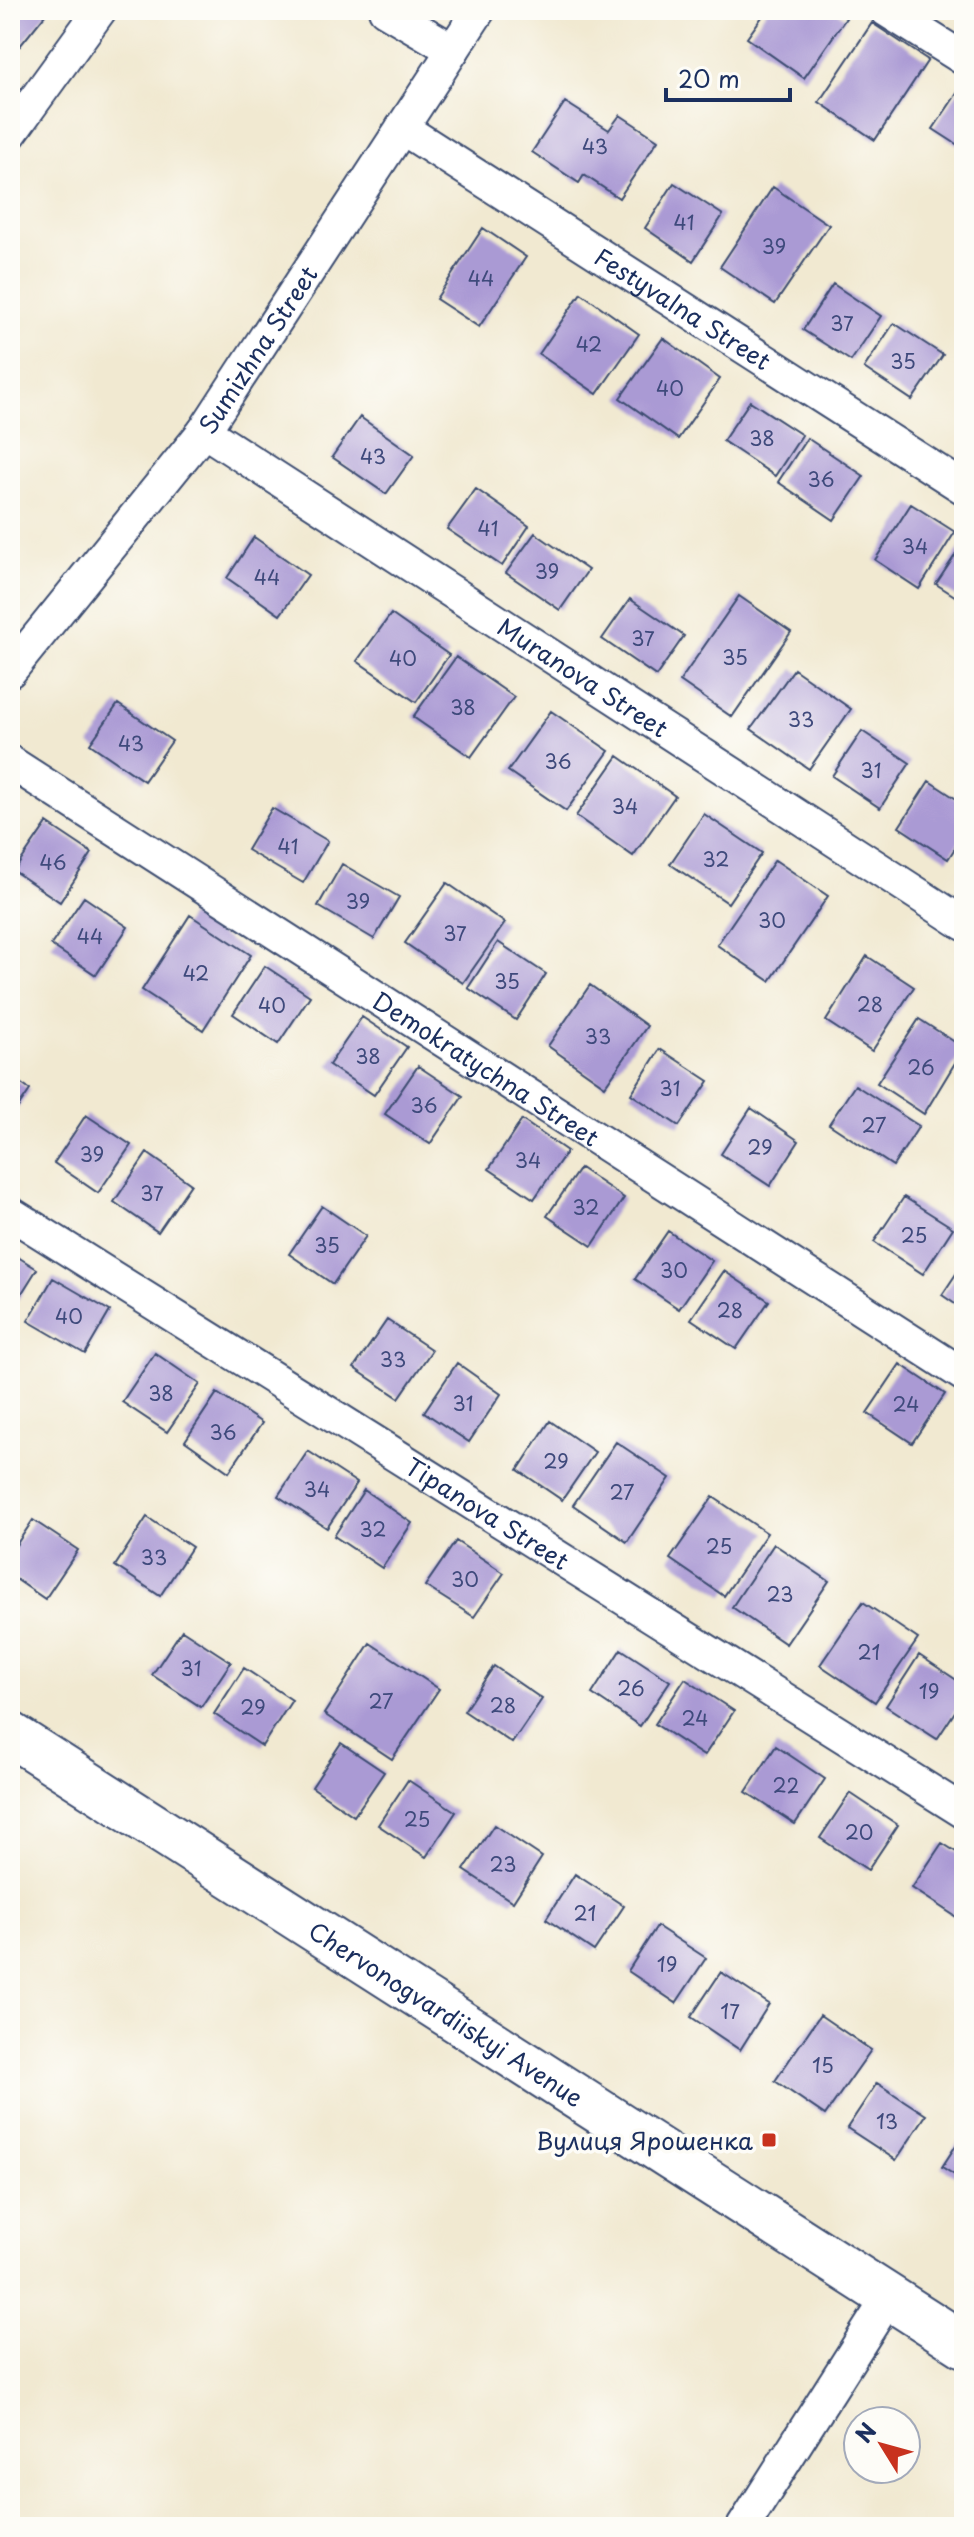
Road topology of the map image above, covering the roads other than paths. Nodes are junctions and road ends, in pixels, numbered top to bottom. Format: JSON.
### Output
{"nodes":[{"id":1,"x":100,"y":10,"type":"edge"},
{"id":2,"x":385,"y":10,"type":"edge"},
{"id":3,"x":479,"y":10,"type":"edge"},
{"id":4,"x":886,"y":10,"type":"edge"},
{"id":5,"x":453,"y":50,"type":"junction"},
{"id":6,"x":964,"y":59,"type":"edge"},
{"id":7,"x":402,"y":128,"type":"junction"},
{"id":8,"x":10,"y":134,"type":"edge"},
{"id":9,"x":204,"y":431,"type":"junction"},
{"id":10,"x":964,"y":488,"type":"edge"},
{"id":11,"x":10,"y":671,"type":"edge"},
{"id":12,"x":10,"y":762,"type":"edge"},
{"id":13,"x":964,"y":924,"type":"edge"},
{"id":14,"x":10,"y":1213,"type":"edge"},
{"id":15,"x":964,"y":1375,"type":"edge"},
{"id":16,"x":10,"y":1734,"type":"edge"},
{"id":17,"x":964,"y":1812,"type":"edge"},
{"id":18,"x":889,"y":2297,"type":"junction"},
{"id":19,"x":964,"y":2345,"type":"edge"},
{"id":20,"x":743,"y":2527,"type":"edge"}],
"edges":[{"from":1,"to":8,"type":"street"},
{"from":2,"to":5,"type":"street"},
{"from":3,"to":5,"type":"street","name":"Sumizhna Street"},
{"from":4,"to":6,"type":"street"},
{"from":5,"to":7,"type":"street","name":"Sumizhna Street"},
{"from":7,"to":9,"type":"street","name":"Sumizhna Street"},
{"from":7,"to":10,"type":"street","name":"Festyvalna Street"},
{"from":9,"to":11,"type":"street","name":"Sumizhna Street"},
{"from":9,"to":13,"type":"street","name":"Muranova Street"},
{"from":12,"to":15,"type":"street","name":"Demokratychna Street"},
{"from":14,"to":17,"type":"street","name":"Tipanova Street"},
{"from":16,"to":18,"type":"main road","name":"Chervonogvardiiskyi Avenue"},
{"from":18,"to":19,"type":"main road","name":"Chervonogvardiiskyi Avenue"},
{"from":18,"to":20,"type":"street"}]}
